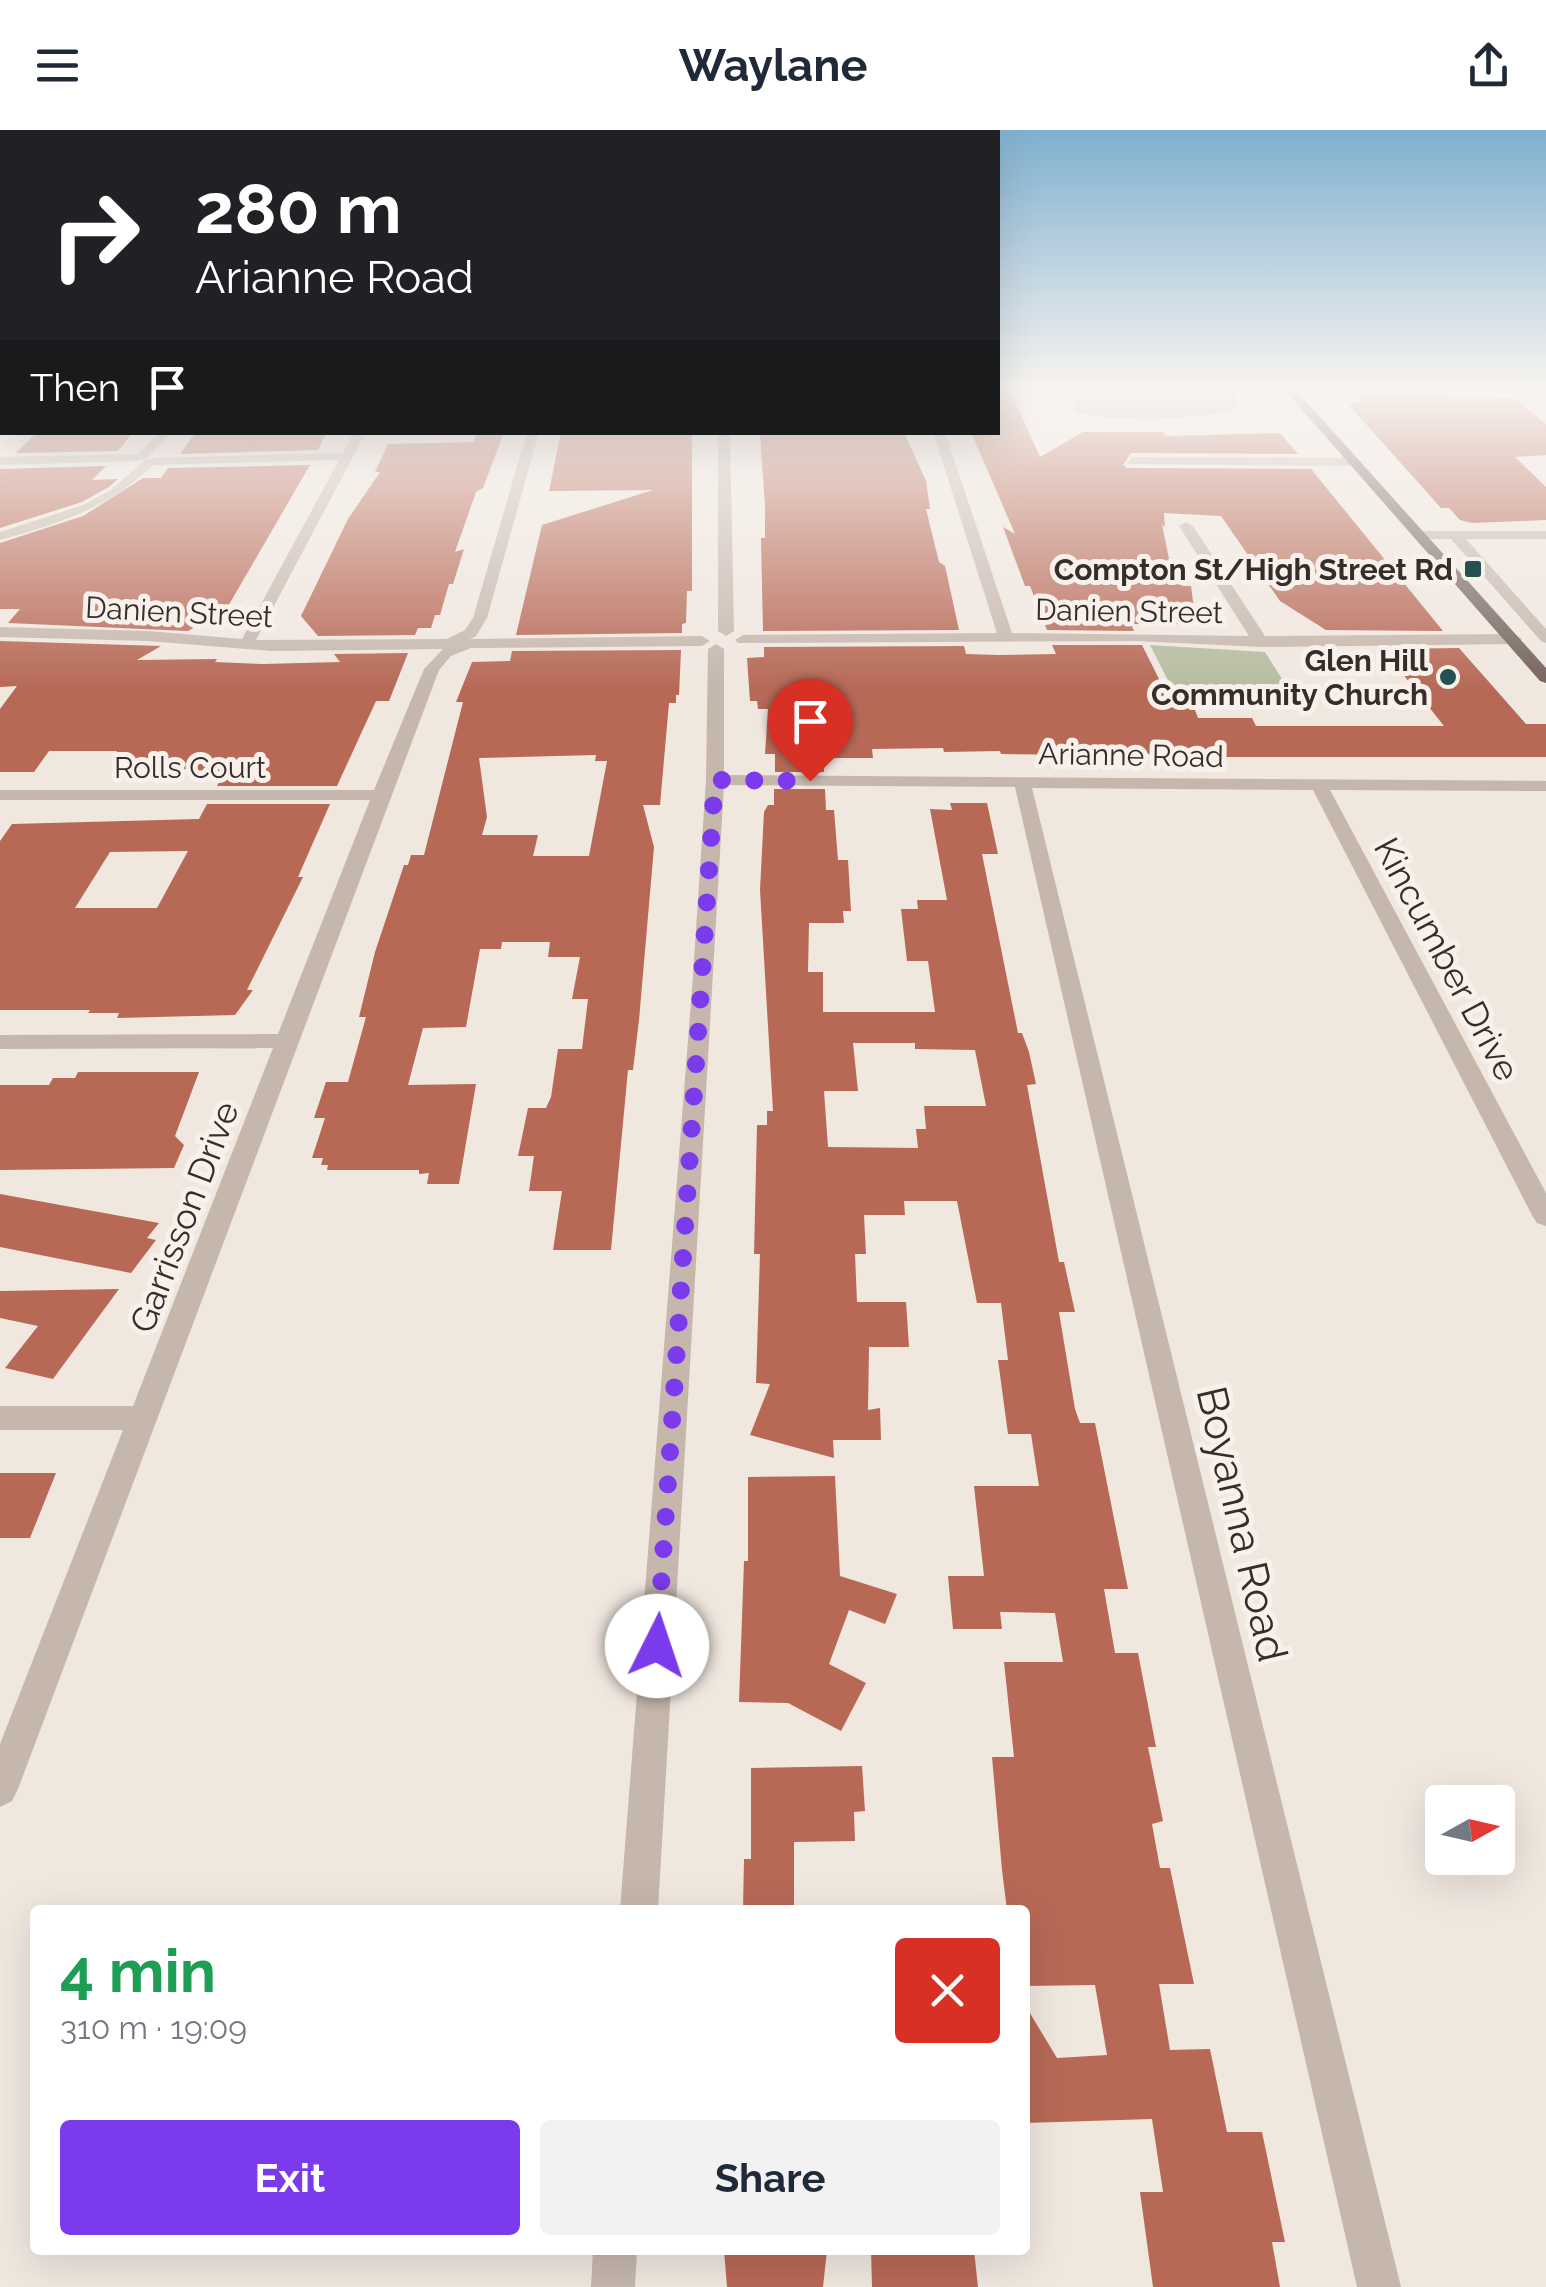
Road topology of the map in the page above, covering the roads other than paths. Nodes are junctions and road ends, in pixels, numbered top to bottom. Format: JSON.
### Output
{"nodes":[{"id":1,"x":119,"y":488,"type":"edge"},
{"id":2,"x":330,"y":488,"type":"edge"},
{"id":3,"x":517,"y":488,"type":"edge"},
{"id":4,"x":722,"y":488,"type":"edge"},
{"id":5,"x":956,"y":488,"type":"edge"},
{"id":6,"x":1379,"y":488,"type":"edge"},
{"id":7,"x":1186,"y":526,"type":"dead end"},
{"id":8,"x":1454,"y":534,"type":"junction"},
{"id":9,"x":1422,"y":535,"type":"junction"},
{"id":10,"x":1546,"y":535,"type":"edge"},
{"id":11,"x":0,"y":536,"type":"edge"},
{"id":12,"x":480,"y":618,"type":"junction"},
{"id":13,"x":0,"y":632,"type":"edge"},
{"id":14,"x":1006,"y":637,"type":"junction"},
{"id":15,"x":1546,"y":638,"type":"edge"},
{"id":16,"x":1514,"y":640,"type":"junction"},
{"id":17,"x":494,"y":641,"type":"junction"},
{"id":18,"x":715,"y":641,"type":"junction"},
{"id":19,"x":549,"y":642,"type":"junction"},
{"id":20,"x":1261,"y":642,"type":"junction"},
{"id":21,"x":459,"y":643,"type":"junction"},
{"id":22,"x":355,"y":644,"type":"junction"},
{"id":23,"x":246,"y":645,"type":"junction"},
{"id":24,"x":416,"y":646,"type":"junction"},
{"id":25,"x":432,"y":669,"type":"junction"},
{"id":26,"x":1546,"y":678,"type":"edge"},
{"id":27,"x":715,"y":780,"type":"junction"},
{"id":28,"x":1022,"y":782,"type":"junction"},
{"id":29,"x":1319,"y":785,"type":"junction"},
{"id":30,"x":1546,"y":786,"type":"edge"},
{"id":31,"x":0,"y":794,"type":"edge"},
{"id":32,"x":381,"y":795,"type":"junction"},
{"id":33,"x":289,"y":1041,"type":"junction"},
{"id":34,"x":0,"y":1042,"type":"edge"},
{"id":35,"x":1546,"y":1217,"type":"edge"},
{"id":36,"x":0,"y":1418,"type":"edge"},
{"id":37,"x":143,"y":1418,"type":"junction"},
{"id":38,"x":0,"y":1789,"type":"edge"},
{"id":39,"x":639,"y":1905,"type":"edge"},
{"id":40,"x":615,"y":2255,"type":"edge"},
{"id":41,"x":612,"y":2287,"type":"edge"},
{"id":42,"x":1378,"y":2287,"type":"edge"}],
"edges":[{"from":1,"to":11,"type":"street"},
{"from":2,"to":23,"type":"street"},
{"from":3,"to":12,"type":"street"},
{"from":4,"to":18,"type":"street"},
{"from":5,"to":14,"type":"street"},
{"from":6,"to":9,"type":"main road"},
{"from":7,"to":20,"type":"street"},
{"from":8,"to":9,"type":"street"},
{"from":8,"to":10,"type":"street"},
{"from":8,"to":15,"type":"street"},
{"from":9,"to":16,"type":"main road"},
{"from":12,"to":17,"type":"street"},
{"from":12,"to":21,"type":"street"},
{"from":13,"to":23,"type":"street","name":"Danien Street"},
{"from":14,"to":18,"type":"street","name":"Danien Street"},
{"from":14,"to":20,"type":"street","name":"Danien Street"},
{"from":16,"to":20,"type":"street","name":"Danien Street"},
{"from":16,"to":26,"type":"main road"},
{"from":17,"to":19,"type":"street","name":"Danien Street"},
{"from":17,"to":21,"type":"street","name":"Danien Street"},
{"from":18,"to":19,"type":"street","name":"Danien Street"},
{"from":18,"to":27,"type":"street"},
{"from":19,"to":21,"type":"street","name":"Danien Street"},
{"from":21,"to":22,"type":"street","name":"Danien Street"},
{"from":21,"to":24,"type":"street","name":"Danien Street"},
{"from":21,"to":25,"type":"street"},
{"from":22,"to":23,"type":"street","name":"Danien Street"},
{"from":22,"to":24,"type":"street","name":"Danien Street"},
{"from":24,"to":25,"type":"street"},
{"from":25,"to":32,"type":"street","name":"Garrisson Drive"},
{"from":27,"to":28,"type":"street","name":"Arianne Road"},
{"from":27,"to":39,"type":"street"},
{"from":28,"to":29,"type":"street","name":"Arianne Road"},
{"from":28,"to":42,"type":"street","name":"Boyanna Road"},
{"from":29,"to":30,"type":"street","name":"Arianne Road"},
{"from":29,"to":35,"type":"street","name":"Kincumber Drive"},
{"from":31,"to":32,"type":"street","name":"Rolls Court"},
{"from":32,"to":33,"type":"street","name":"Garrisson Drive"},
{"from":33,"to":34,"type":"street"},
{"from":33,"to":37,"type":"street","name":"Garrisson Drive"},
{"from":36,"to":37,"type":"street"},
{"from":37,"to":38,"type":"street","name":"Garrisson Drive"},
{"from":40,"to":41,"type":"street"}]}
